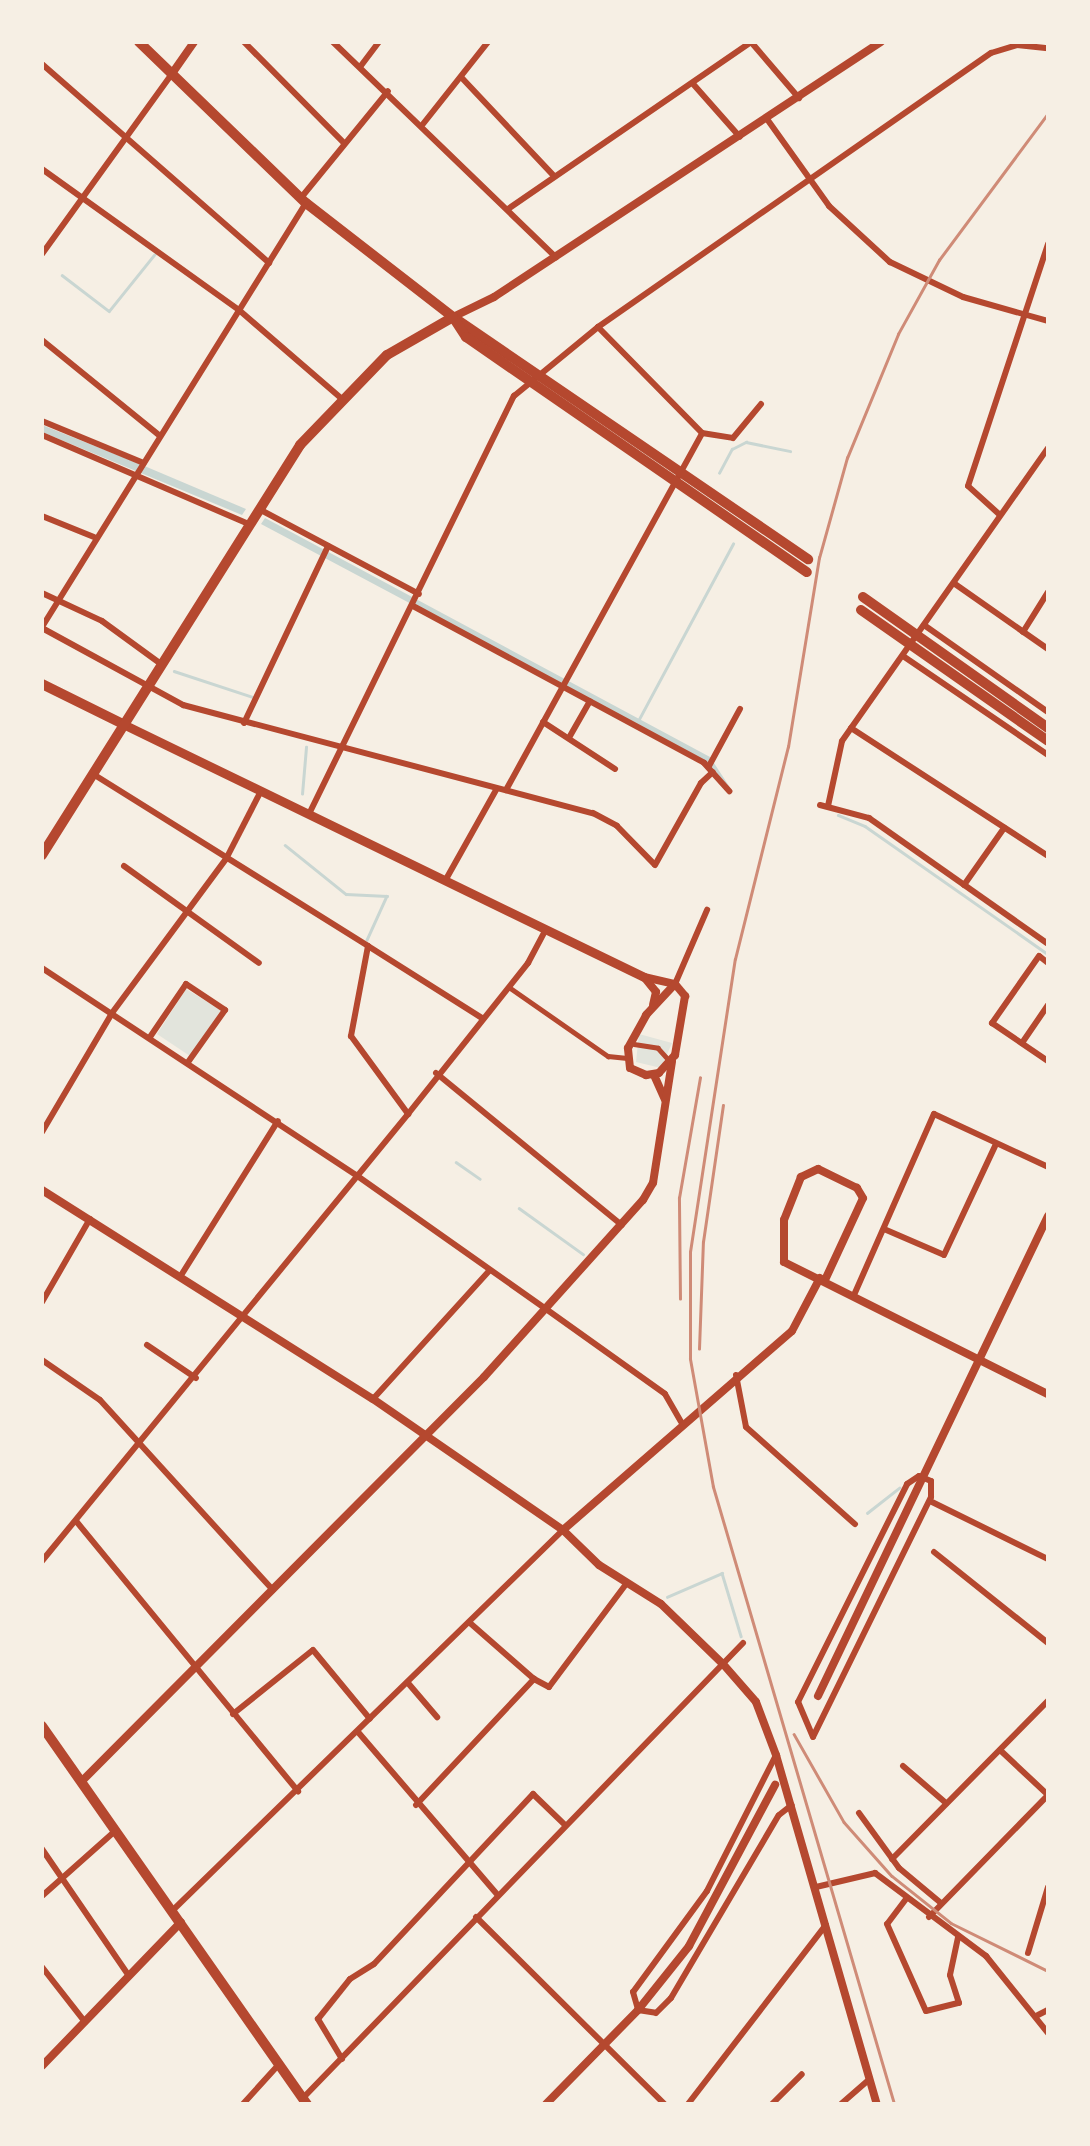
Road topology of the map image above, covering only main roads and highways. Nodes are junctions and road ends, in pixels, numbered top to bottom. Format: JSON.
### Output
{"nodes":[{"id":1,"x":139,"y":42,"type":"edge"},
{"id":2,"x":453,"y":317,"type":"junction"},
{"id":3,"x":808,"y":559,"type":"dead end"},
{"id":4,"x":807,"y":572,"type":"dead end"},
{"id":5,"x":863,"y":597,"type":"dead end"},
{"id":6,"x":861,"y":610,"type":"dead end"},
{"id":7,"x":42,"y":684,"type":"edge"},
{"id":8,"x":123,"y":724,"type":"junction"},
{"id":9,"x":1048,"y":728,"type":"edge"},
{"id":10,"x":1048,"y":741,"type":"edge"},
{"id":11,"x":42,"y":855,"type":"edge"},
{"id":12,"x":644,"y":977,"type":"road end"},
{"id":13,"x":42,"y":1726,"type":"edge"},
{"id":14,"x":305,"y":2101,"type":"edge"}],
"edges":[{"from":1,"to":2,"type":"main road"},
{"from":2,"to":3,"type":"main road"},
{"from":2,"to":4,"type":"main road"},
{"from":2,"to":8,"type":"main road"},
{"from":5,"to":9,"type":"main road"},
{"from":6,"to":10,"type":"main road"},
{"from":7,"to":8,"type":"main road"},
{"from":8,"to":11,"type":"main road"},
{"from":8,"to":12,"type":"main road"},
{"from":13,"to":14,"type":"main road"}]}
